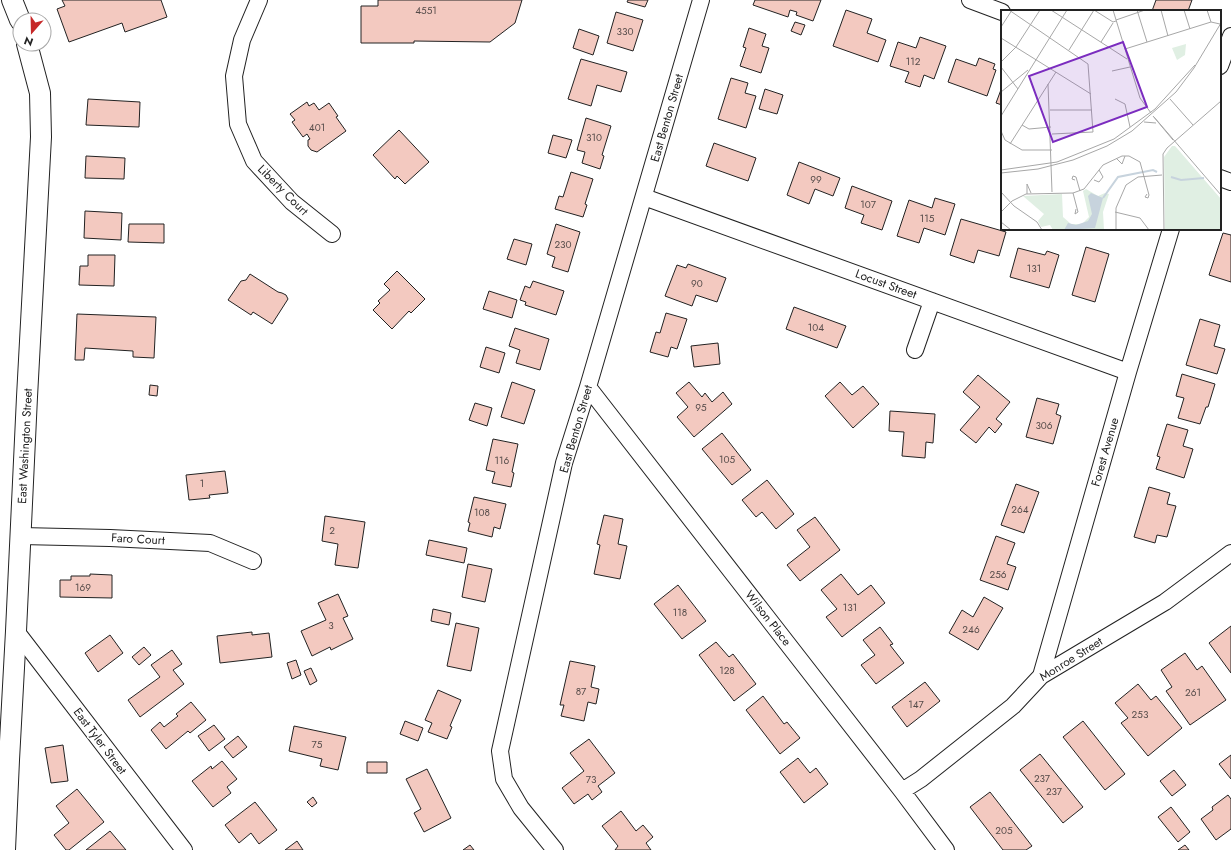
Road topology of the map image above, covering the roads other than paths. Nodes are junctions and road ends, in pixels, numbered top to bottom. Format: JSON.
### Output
{"nodes":[{"id":1,"x":12,"y":0,"type":"edge"},
{"id":2,"x":259,"y":0,"type":"edge"},
{"id":3,"x":701,"y":0,"type":"edge"},
{"id":4,"x":970,"y":0,"type":"edge"},
{"id":5,"x":17,"y":12,"type":"edge"},
{"id":6,"x":1001,"y":12,"type":"edge"},
{"id":7,"x":1231,"y":36,"type":"edge"},
{"id":8,"x":29,"y":52,"type":"edge"},
{"id":9,"x":1221,"y":63,"type":"edge"},
{"id":10,"x":1221,"y":178,"type":"edge"},
{"id":11,"x":1231,"y":182,"type":"edge"},
{"id":12,"x":644,"y":197,"type":"junction"},
{"id":13,"x":1171,"y":230,"type":"edge"},
{"id":14,"x":332,"y":234,"type":"dead end"},
{"id":15,"x":932,"y":301,"type":"junction"},
{"id":16,"x":915,"y":350,"type":"dead end"},
{"id":17,"x":1128,"y":372,"type":"junction"},
{"id":18,"x":588,"y":387,"type":"junction"},
{"id":19,"x":21,"y":536,"type":"junction"},
{"id":20,"x":1231,"y":553,"type":"edge"},
{"id":21,"x":253,"y":561,"type":"dead end"},
{"id":22,"x":16,"y":631,"type":"junction"},
{"id":23,"x":1041,"y":676,"type":"junction"},
{"id":24,"x":4,"y":760,"type":"edge"},
{"id":25,"x":902,"y":791,"type":"junction"},
{"id":26,"x":5,"y":850,"type":"edge"},
{"id":27,"x":184,"y":850,"type":"edge"},
{"id":28,"x":555,"y":850,"type":"edge"},
{"id":29,"x":946,"y":850,"type":"edge"}],
"edges":[{"from":1,"to":5,"type":"street"},
{"from":2,"to":14,"type":"street","name":"Liberty Court"},
{"from":3,"to":12,"type":"street","name":"East Benton Street"},
{"from":4,"to":6,"type":"street"},
{"from":7,"to":9,"type":"street"},
{"from":8,"to":19,"type":"street","name":"East Washington Street"},
{"from":10,"to":11,"type":"street"},
{"from":12,"to":15,"type":"street","name":"Locust Street"},
{"from":12,"to":18,"type":"street","name":"East Benton Street"},
{"from":13,"to":17,"type":"street","name":"Forest Avenue"},
{"from":15,"to":16,"type":"street"},
{"from":15,"to":17,"type":"street","name":"Locust Street"},
{"from":17,"to":23,"type":"street","name":"Forest Avenue"},
{"from":18,"to":25,"type":"street","name":"Wilson Place"},
{"from":18,"to":28,"type":"street","name":"East Benton Street"},
{"from":19,"to":21,"type":"street","name":"Faro Court"},
{"from":19,"to":22,"type":"street","name":"East Washington Street"},
{"from":20,"to":23,"type":"street","name":"Monroe Street"},
{"from":22,"to":24,"type":"street","name":"East Washington Street"},
{"from":22,"to":27,"type":"street","name":"East Tyler Street"},
{"from":23,"to":25,"type":"street","name":"Monroe Street"},
{"from":24,"to":26,"type":"street","name":"East Washington Street"},
{"from":25,"to":29,"type":"street","name":"Wilson Place"}]}
